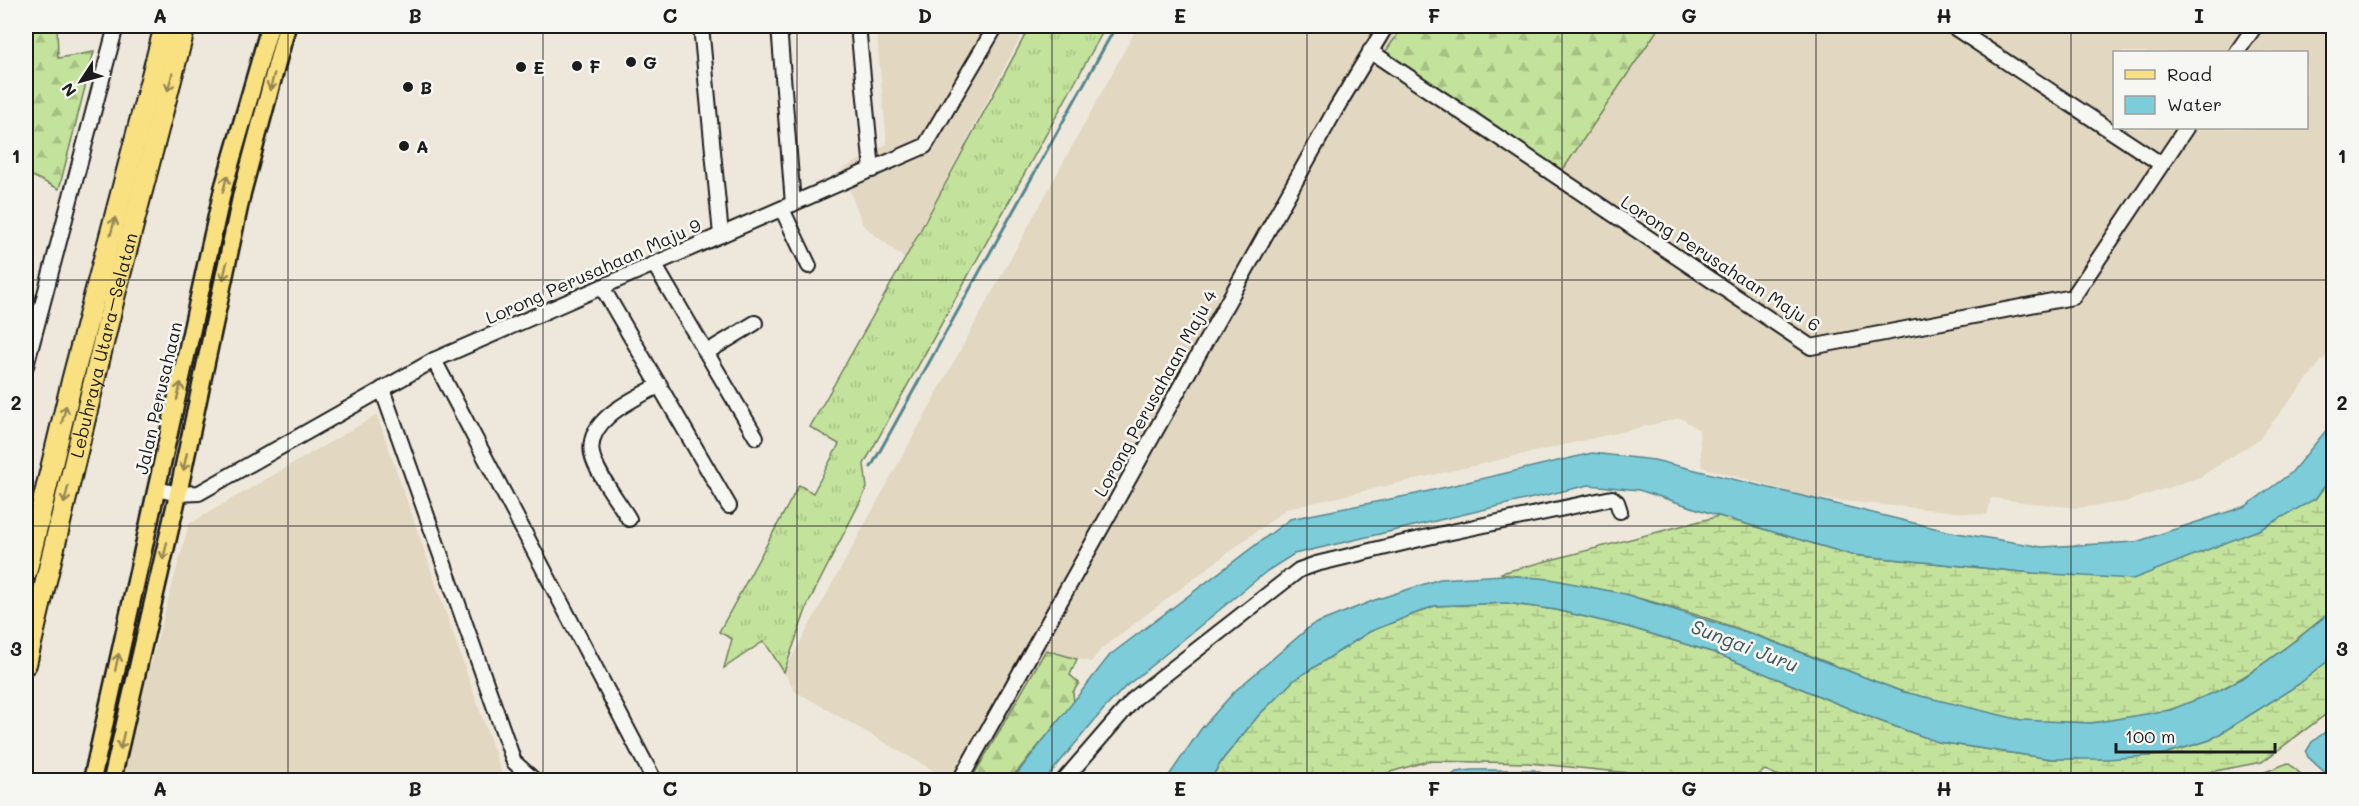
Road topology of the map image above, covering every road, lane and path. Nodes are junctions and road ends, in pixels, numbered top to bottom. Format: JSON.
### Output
{"nodes":[{"id":1,"x":116,"y":26,"type":"edge"},
{"id":2,"x":165,"y":26,"type":"edge"},
{"id":3,"x":185,"y":26,"type":"edge"},
{"id":4,"x":270,"y":26,"type":"edge"},
{"id":5,"x":287,"y":26,"type":"edge"},
{"id":6,"x":701,"y":26,"type":"edge"},
{"id":7,"x":779,"y":26,"type":"edge"},
{"id":8,"x":858,"y":26,"type":"edge"},
{"id":9,"x":996,"y":26,"type":"edge"},
{"id":10,"x":1386,"y":26,"type":"edge"},
{"id":11,"x":1952,"y":26,"type":"edge"},
{"id":12,"x":2255,"y":26,"type":"edge"},
{"id":13,"x":1370,"y":51,"type":"junction"},
{"id":14,"x":2238,"y":51,"type":"edge"},
{"id":15,"x":2185,"y":129,"type":"edge"},
{"id":16,"x":2161,"y":164,"type":"junction"},
{"id":17,"x":872,"y":170,"type":"junction"},
{"id":18,"x":787,"y":206,"type":"junction"},
{"id":19,"x":721,"y":235,"type":"junction"},
{"id":20,"x":654,"y":264,"type":"junction"},
{"id":21,"x":809,"y":266,"type":"dead end"},
{"id":22,"x":602,"y":287,"type":"junction"},
{"id":23,"x":755,"y":323,"type":"dead end"},
{"id":24,"x":707,"y":352,"type":"junction"},
{"id":25,"x":434,"y":360,"type":"junction"},
{"id":26,"x":26,"y":366,"type":"edge"},
{"id":27,"x":660,"y":385,"type":"junction"},
{"id":28,"x":382,"y":389,"type":"junction"},
{"id":29,"x":756,"y":437,"type":"dead end"},
{"id":30,"x":157,"y":489,"type":"junction"},
{"id":31,"x":178,"y":494,"type":"junction"},
{"id":32,"x":729,"y":506,"type":"dead end"},
{"id":33,"x":1620,"y":511,"type":"dead end"},
{"id":34,"x":630,"y":519,"type":"dead end"},
{"id":35,"x":26,"y":573,"type":"edge"},
{"id":36,"x":26,"y":664,"type":"edge"},
{"id":37,"x":92,"y":780,"type":"edge"},
{"id":38,"x":112,"y":780,"type":"edge"},
{"id":39,"x":534,"y":780,"type":"edge"},
{"id":40,"x":654,"y":780,"type":"edge"},
{"id":41,"x":960,"y":780,"type":"edge"},
{"id":42,"x":1064,"y":780,"type":"edge"}],
"edges":[{"from":1,"to":26,"type":"street"},
{"from":35,"to":2,"type":"highway","name":"Lebuhraya Utara–Selatan","one_way":true},
{"from":3,"to":36,"type":"highway","name":"Lebuhraya Utara–Selatan","one_way":true},
{"from":30,"to":4,"type":"main road","name":"Jalan Perusahaan","one_way":true},
{"from":5,"to":31,"type":"main road","one_way":true},
{"from":6,"to":19,"type":"street"},
{"from":7,"to":18,"type":"street"},
{"from":8,"to":17,"type":"street"},
{"from":9,"to":17,"type":"street","name":"Lorong Perusahaan Maju 9"},
{"from":10,"to":13,"type":"street","name":"Lorong Perusahaan Maju 4"},
{"from":11,"to":16,"type":"street"},
{"from":12,"to":14,"type":"street"},
{"from":13,"to":16,"type":"street","name":"Lorong Perusahaan Maju 6"},
{"from":13,"to":41,"type":"street","name":"Lorong Perusahaan Maju 4"},
{"from":15,"to":16,"type":"street","name":"Lorong Perusahaan Maju 6"},
{"from":17,"to":18,"type":"street","name":"Lorong Perusahaan Maju 9"},
{"from":18,"to":19,"type":"street","name":"Lorong Perusahaan Maju 9"},
{"from":18,"to":21,"type":"street"},
{"from":19,"to":20,"type":"street","name":"Lorong Perusahaan Maju 9"},
{"from":20,"to":22,"type":"street","name":"Lorong Perusahaan Maju 9"},
{"from":20,"to":24,"type":"street"},
{"from":22,"to":25,"type":"street","name":"Lorong Perusahaan Maju 9"},
{"from":22,"to":27,"type":"street"},
{"from":23,"to":24,"type":"street"},
{"from":24,"to":29,"type":"street"},
{"from":25,"to":28,"type":"street","name":"Lorong Perusahaan Maju 9"},
{"from":25,"to":40,"type":"street"},
{"from":27,"to":32,"type":"street"},
{"from":27,"to":34,"type":"street"},
{"from":28,"to":31,"type":"street","name":"Lorong Perusahaan Maju 9"},
{"from":28,"to":39,"type":"street"},
{"from":30,"to":31,"type":"street","name":"Lorong Perusahaan Maju 9"},
{"from":37,"to":30,"type":"main road","name":"Jalan Perusahaan","one_way":true},
{"from":31,"to":38,"type":"main road","one_way":true},
{"from":33,"to":42,"type":"street"}]}
